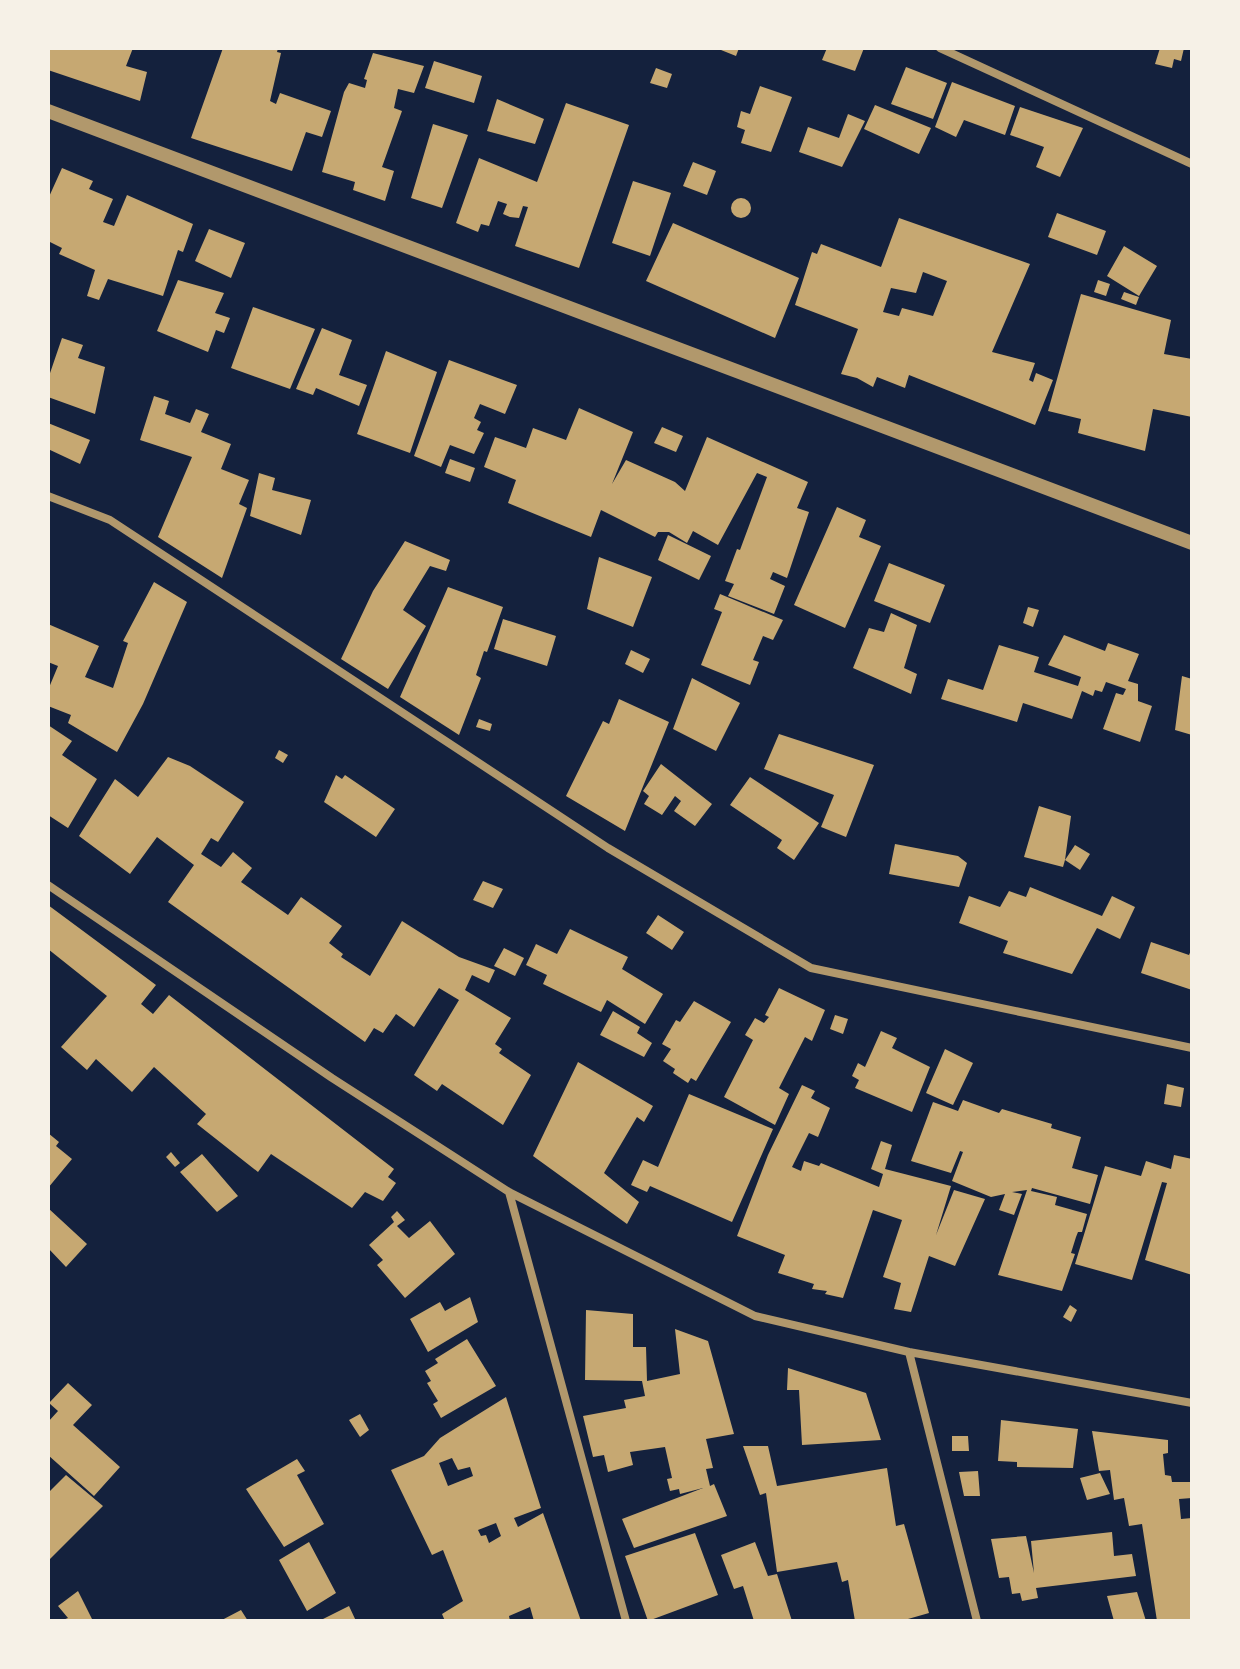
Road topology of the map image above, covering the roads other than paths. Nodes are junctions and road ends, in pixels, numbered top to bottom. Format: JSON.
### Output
{"nodes":[{"id":1,"x":940,"y":48,"type":"edge"},
{"id":2,"x":48,"y":111,"type":"edge"},
{"id":3,"x":1192,"y":164,"type":"edge"},
{"id":4,"x":48,"y":496,"type":"edge"},
{"id":5,"x":1192,"y":543,"type":"edge"},
{"id":6,"x":48,"y":885,"type":"edge"},
{"id":7,"x":1192,"y":1048,"type":"edge"},
{"id":8,"x":509,"y":1192,"type":"junction"},
{"id":9,"x":909,"y":1352,"type":"junction"},
{"id":10,"x":1192,"y":1403,"type":"edge"},
{"id":11,"x":626,"y":1621,"type":"edge"},
{"id":12,"x":977,"y":1621,"type":"edge"}],
"edges":[{"from":1,"to":3,"type":"street"},
{"from":2,"to":5,"type":"street"},
{"from":4,"to":7,"type":"street"},
{"from":6,"to":8,"type":"street"},
{"from":8,"to":9,"type":"street"},
{"from":8,"to":11,"type":"street"},
{"from":9,"to":10,"type":"street"},
{"from":9,"to":12,"type":"street"}]}
